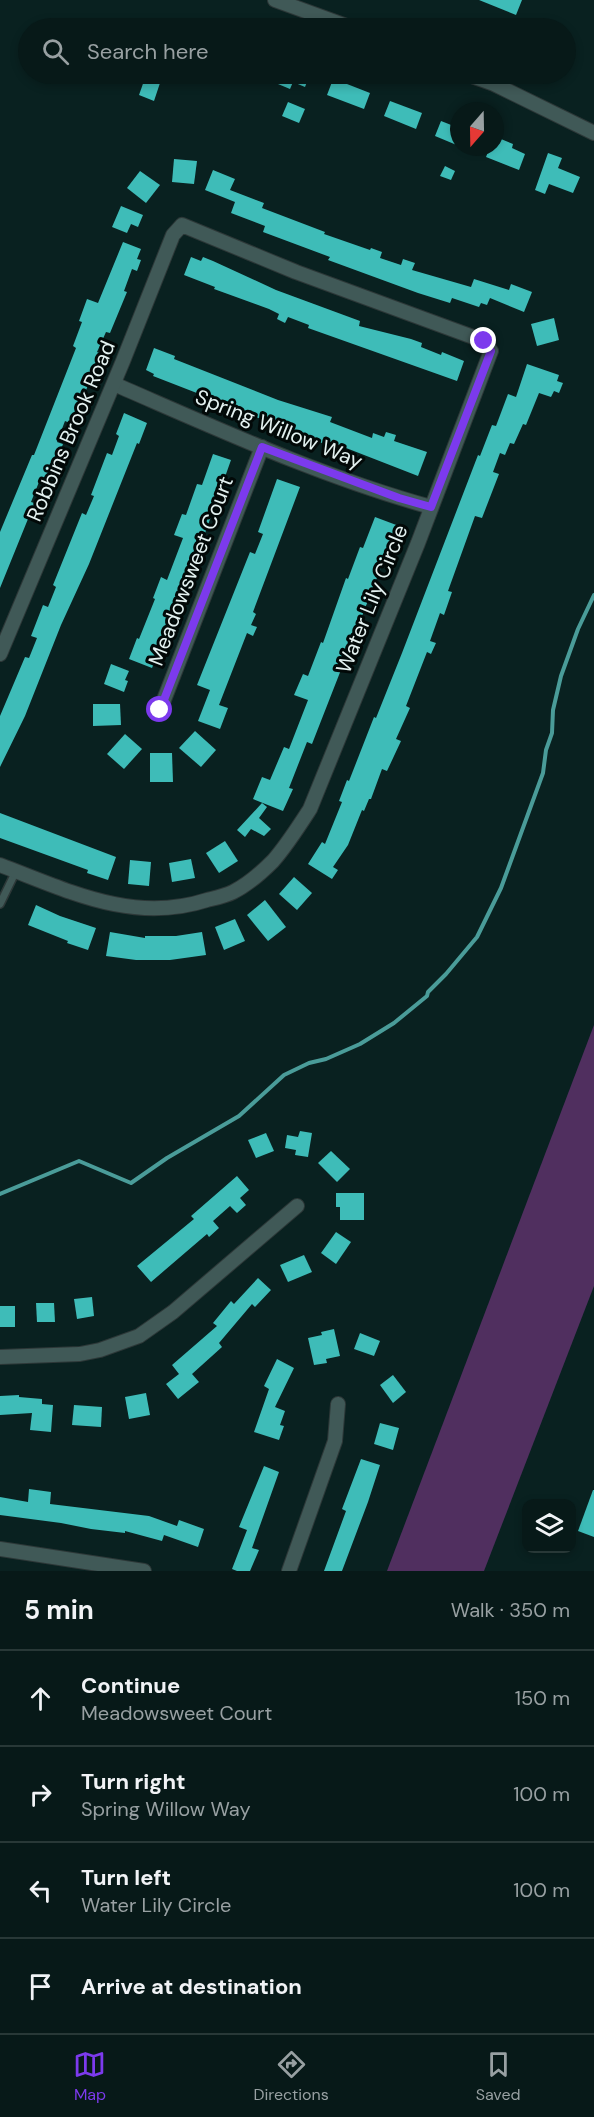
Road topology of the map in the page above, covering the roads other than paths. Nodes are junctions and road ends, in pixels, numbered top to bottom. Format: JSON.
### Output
{"nodes":[{"id":1,"x":275,"y":0,"type":"edge"},
{"id":2,"x":324,"y":18,"type":"edge"},
{"id":3,"x":494,"y":84,"type":"edge"},
{"id":4,"x":594,"y":133,"type":"edge"},
{"id":5,"x":182,"y":225,"type":"joint"},
{"id":6,"x":114,"y":384,"type":"junction"},
{"id":7,"x":262,"y":447,"type":"junction"},
{"id":8,"x":431,"y":507,"type":"junction"},
{"id":9,"x":0,"y":654,"type":"edge"},
{"id":10,"x":160,"y":710,"type":"dead end"},
{"id":11,"x":0,"y":865,"type":"edge"},
{"id":12,"x":15,"y":871,"type":"junction"},
{"id":13,"x":0,"y":904,"type":"edge"},
{"id":14,"x":297,"y":1206,"type":"dead end"},
{"id":15,"x":0,"y":1357,"type":"edge"},
{"id":16,"x":338,"y":1404,"type":"dead end"},
{"id":17,"x":0,"y":1549,"type":"edge"},
{"id":18,"x":144,"y":1571,"type":"edge"},
{"id":19,"x":289,"y":1571,"type":"edge"}],
"edges":[{"from":1,"to":2,"type":"street"},
{"from":3,"to":4,"type":"street"},
{"from":5,"to":6,"type":"street","name":"Robbins Brook Road"},
{"from":5,"to":8,"type":"street","name":"Water Lily Circle"},
{"from":6,"to":7,"type":"street","name":"Spring Willow Way"},
{"from":6,"to":9,"type":"street","name":"Robbins Brook Road"},
{"from":7,"to":8,"type":"street","name":"Spring Willow Way"},
{"from":7,"to":10,"type":"street","name":"Meadowsweet Court"},
{"from":8,"to":12,"type":"street","name":"Water Lily Circle"},
{"from":11,"to":12,"type":"street","name":"Water Lily Circle"},
{"from":12,"to":13,"type":"lane"},
{"from":14,"to":15,"type":"street"},
{"from":16,"to":19,"type":"street"},
{"from":17,"to":18,"type":"street"}]}
